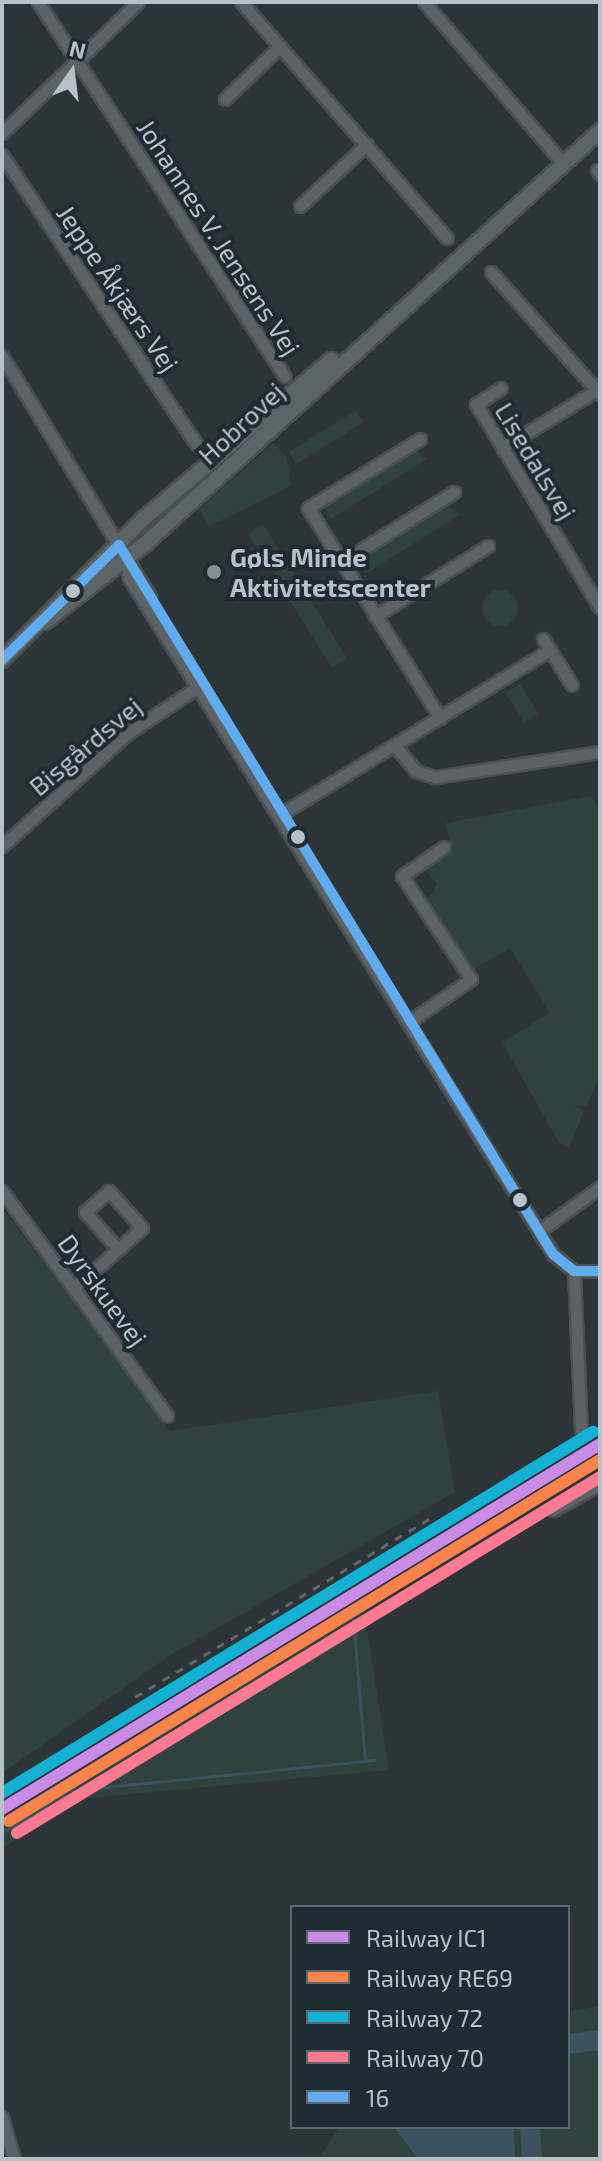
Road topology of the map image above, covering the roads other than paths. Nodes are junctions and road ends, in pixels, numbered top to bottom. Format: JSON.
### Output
{"nodes":[{"id":1,"x":38,"y":2,"type":"edge"},
{"id":2,"x":138,"y":2,"type":"edge"},
{"id":3,"x":241,"y":2,"type":"edge"},
{"id":4,"x":424,"y":2,"type":"edge"},
{"id":5,"x":280,"y":46,"type":"junction"},
{"id":6,"x":79,"y":63,"type":"junction"},
{"id":7,"x":225,"y":99,"type":"dead end"},
{"id":8,"x":600,"y":131,"type":"edge"},
{"id":9,"x":2,"y":133,"type":"edge"},
{"id":10,"x":367,"y":144,"type":"junction"},
{"id":11,"x":2,"y":155,"type":"edge"},
{"id":12,"x":563,"y":163,"type":"junction"},
{"id":13,"x":300,"y":206,"type":"dead end"},
{"id":14,"x":447,"y":238,"type":"dead end"},
{"id":15,"x":491,"y":272,"type":"dead end"},
{"id":16,"x":385,"y":319,"type":"junction"},
{"id":17,"x":2,"y":356,"type":"edge"},
{"id":18,"x":285,"y":376,"type":"dead end"},
{"id":19,"x":501,"y":388,"type":"dead end"},
{"id":20,"x":599,"y":391,"type":"edge"},
{"id":21,"x":420,"y":439,"type":"dead end"},
{"id":22,"x":197,"y":445,"type":"dead end"},
{"id":23,"x":502,"y":448,"type":"junction"},
{"id":24,"x":454,"y":492,"type":"dead end"},
{"id":25,"x":119,"y":545,"type":"junction"},
{"id":26,"x":488,"y":546,"type":"dead end"},
{"id":27,"x":126,"y":560,"type":"junction"},
{"id":28,"x":343,"y":561,"type":"junction"},
{"id":29,"x":600,"y":608,"type":"edge"},
{"id":30,"x":375,"y":616,"type":"junction"},
{"id":31,"x":45,"y":622,"type":"junction"},
{"id":32,"x":543,"y":639,"type":"dead end"},
{"id":33,"x":550,"y":650,"type":"junction"},
{"id":34,"x":5,"y":651,"type":"edge"},
{"id":35,"x":201,"y":685,"type":"junction"},
{"id":36,"x":572,"y":685,"type":"dead end"},
{"id":37,"x":440,"y":718,"type":"junction"},
{"id":38,"x":395,"y":746,"type":"junction"},
{"id":39,"x":600,"y":752,"type":"edge"},
{"id":40,"x":281,"y":814,"type":"junction"},
{"id":41,"x":2,"y":846,"type":"edge"},
{"id":42,"x":444,"y":847,"type":"dead end"},
{"id":43,"x":410,"y":1021,"type":"junction"},
{"id":44,"x":600,"y":1187,"type":"edge"},
{"id":45,"x":2,"y":1191,"type":"edge"},
{"id":46,"x":539,"y":1231,"type":"junction"},
{"id":47,"x":118,"y":1249,"type":"junction"},
{"id":48,"x":574,"y":1271,"type":"junction"},
{"id":49,"x":600,"y":1271,"type":"edge"},
{"id":50,"x":74,"y":1287,"type":"junction"},
{"id":51,"x":167,"y":1416,"type":"dead end"},
{"id":52,"x":581,"y":1429,"type":"dead end"},
{"id":53,"x":600,"y":1484,"type":"edge"},
{"id":54,"x":553,"y":1510,"type":"dead end"},
{"id":55,"x":2,"y":2117,"type":"edge"},
{"id":56,"x":14,"y":2159,"type":"edge"}],
"edges":[{"from":1,"to":6,"type":"street","name":"Johannes V. Jensens Vej"},
{"from":2,"to":6,"type":"street"},
{"from":3,"to":5,"type":"street"},
{"from":4,"to":12,"type":"street"},
{"from":5,"to":7,"type":"street"},
{"from":5,"to":10,"type":"street"},
{"from":6,"to":9,"type":"street"},
{"from":6,"to":18,"type":"street","name":"Johannes V. Jensens Vej"},
{"from":8,"to":12,"type":"main road","name":"Hobrovej"},
{"from":10,"to":13,"type":"street"},
{"from":10,"to":14,"type":"street"},
{"from":11,"to":22,"type":"street","name":"Jeppe Åkjærs Vej"},
{"from":12,"to":16,"type":"main road","name":"Hobrovej"},
{"from":15,"to":20,"type":"street"},
{"from":16,"to":25,"type":"main road","name":"Hobrovej"},
{"from":16,"to":27,"type":"main road","name":"Hobrovej"},
{"from":17,"to":25,"type":"street"},
{"from":19,"to":23,"type":"street","name":"Lisedalsvej"},
{"from":20,"to":23,"type":"street"},
{"from":21,"to":28,"type":"street"},
{"from":23,"to":29,"type":"street","name":"Lisedalsvej"},
{"from":24,"to":28,"type":"street"},
{"from":25,"to":27,"type":"street"},
{"from":25,"to":31,"type":"main road","name":"Hobrovej"},
{"from":26,"to":30,"type":"street"},
{"from":27,"to":31,"type":"main road","name":"Hobrovej"},
{"from":27,"to":35,"type":"street"},
{"from":28,"to":30,"type":"street"},
{"from":30,"to":37,"type":"street"},
{"from":31,"to":34,"type":"main road","name":"Hobrovej"},
{"from":32,"to":33,"type":"street"},
{"from":33,"to":36,"type":"street"},
{"from":33,"to":37,"type":"street"},
{"from":35,"to":40,"type":"street"},
{"from":35,"to":41,"type":"street","name":"Bisgårdsvej"},
{"from":37,"to":38,"type":"street"},
{"from":38,"to":39,"type":"street"},
{"from":38,"to":40,"type":"street"},
{"from":40,"to":43,"type":"street"},
{"from":42,"to":43,"type":"street"},
{"from":43,"to":46,"type":"street"},
{"from":44,"to":46,"type":"street"},
{"from":45,"to":50,"type":"street","name":"Dyrskuevej"},
{"from":46,"to":48,"type":"street"},
{"from":47,"to":47,"type":"street"},
{"from":47,"to":50,"type":"street"},
{"from":48,"to":49,"type":"street"},
{"from":48,"to":52,"type":"street"},
{"from":50,"to":51,"type":"street","name":"Dyrskuevej"},
{"from":53,"to":54,"type":"street"},
{"from":55,"to":56,"type":"street"}]}
